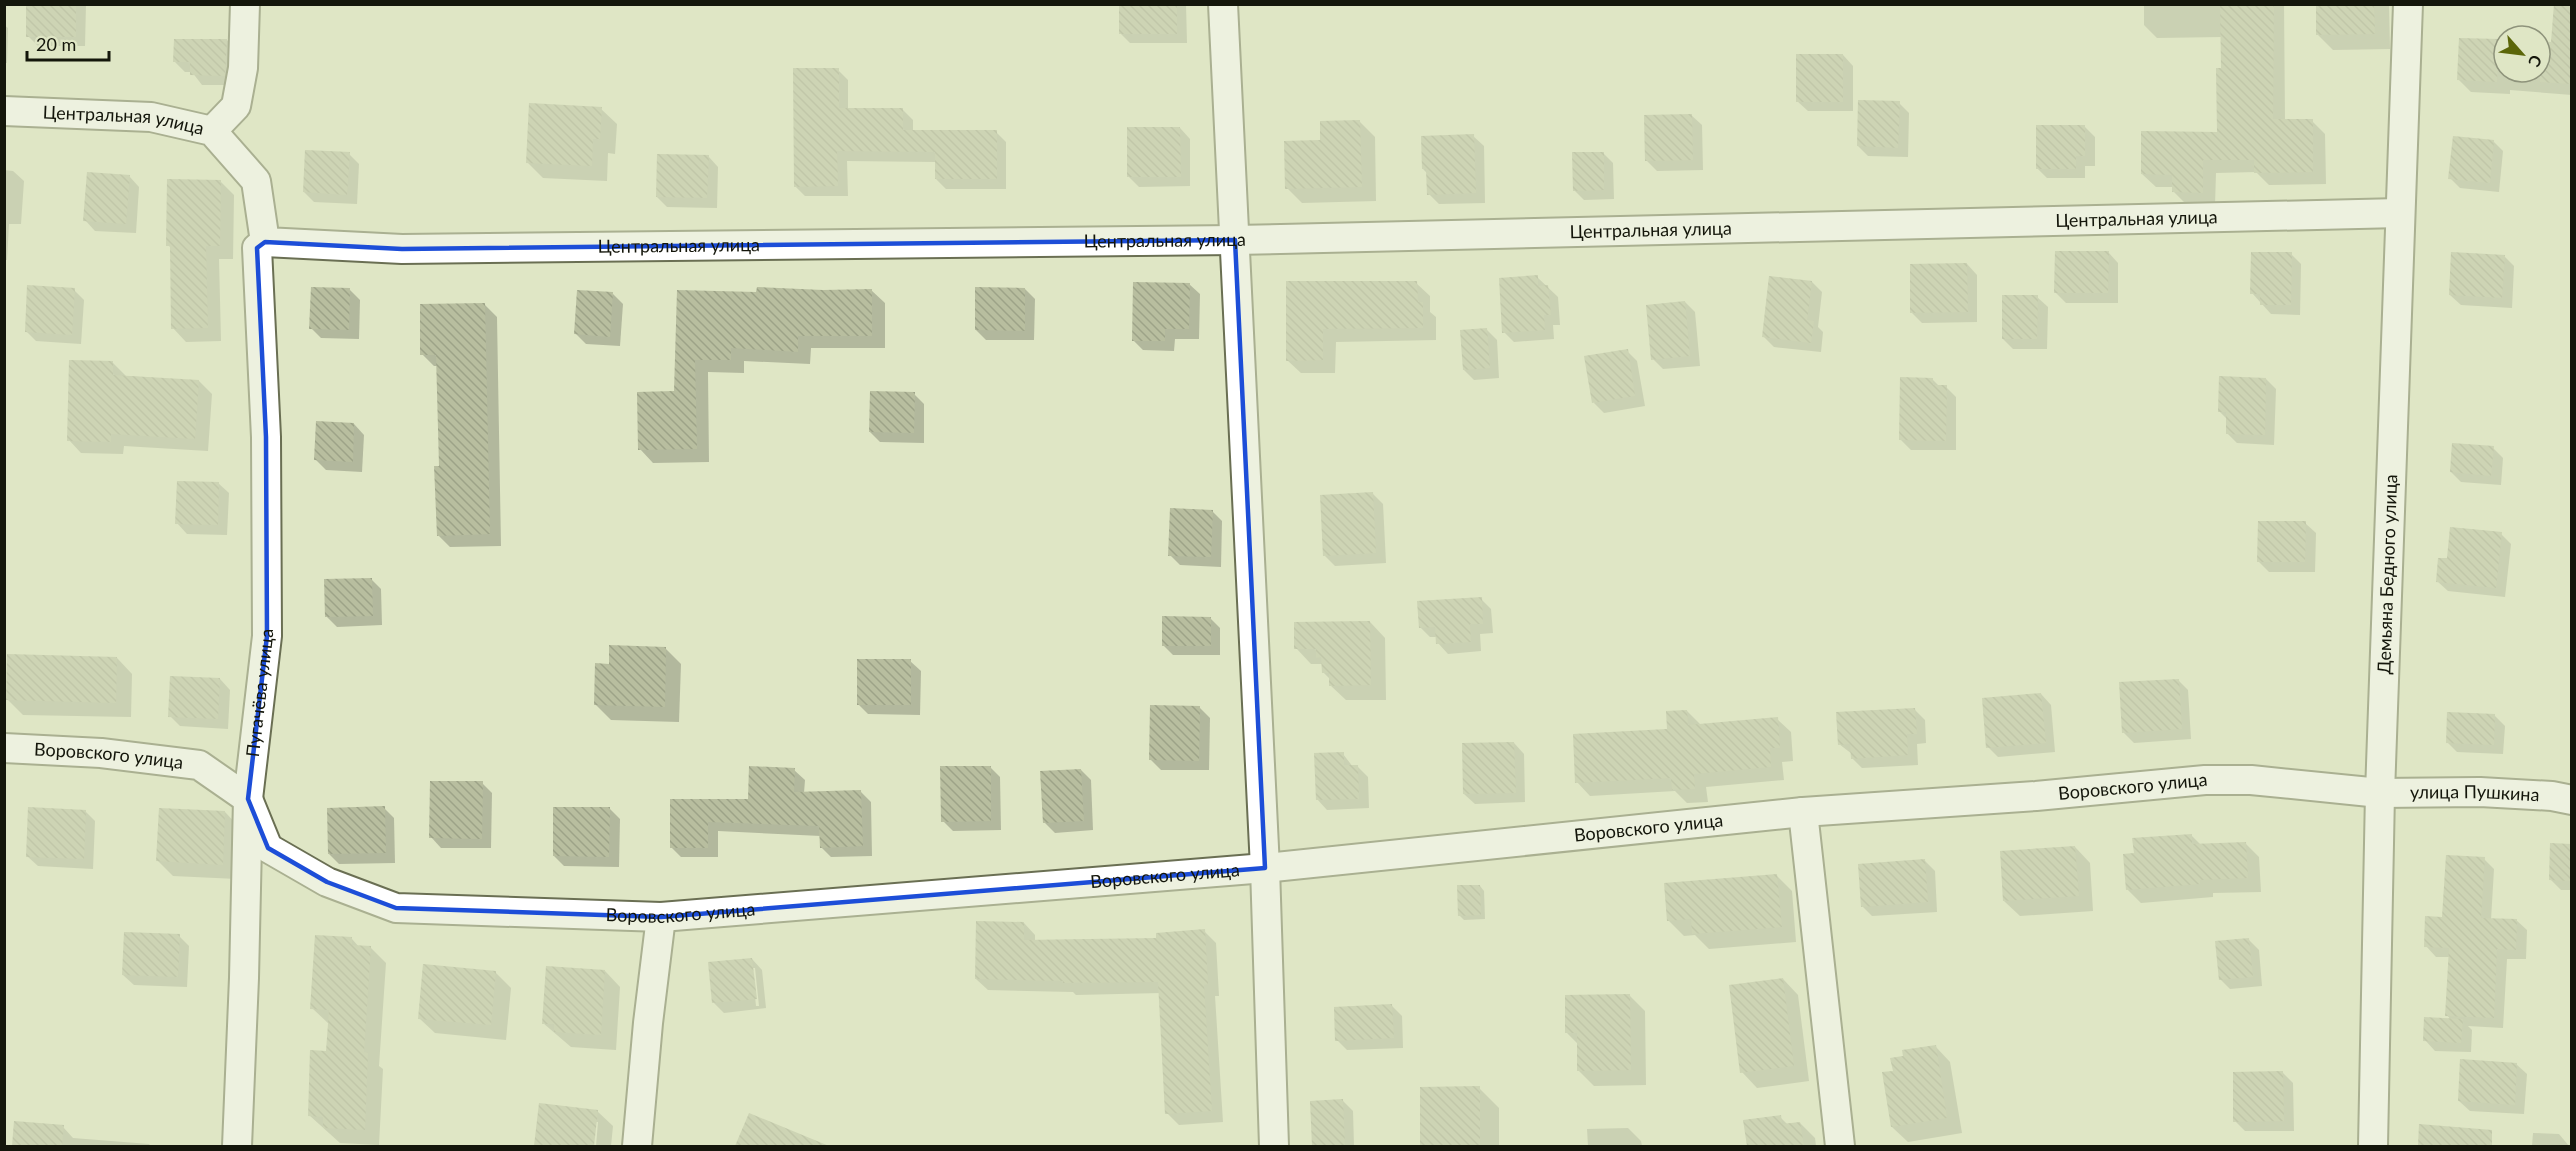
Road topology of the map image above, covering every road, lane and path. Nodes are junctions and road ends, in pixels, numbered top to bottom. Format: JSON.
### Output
{"nodes":[{"id":1,"x":245,"y":4,"type":"edge"},
{"id":2,"x":1223,"y":4,"type":"edge"},
{"id":3,"x":2408,"y":4,"type":"edge"},
{"id":4,"x":4,"y":111,"type":"edge"},
{"id":5,"x":212,"y":131,"type":"junction"},
{"id":6,"x":2400,"y":213,"type":"junction"},
{"id":7,"x":1235,"y":240,"type":"junction"},
{"id":8,"x":265,"y":242,"type":"junction"},
{"id":9,"x":4,"y":748,"type":"edge"},
{"id":10,"x":2380,"y":793,"type":"junction"},
{"id":11,"x":248,"y":799,"type":"junction"},
{"id":12,"x":2571,"y":800,"type":"edge"},
{"id":13,"x":1803,"y":812,"type":"junction"},
{"id":14,"x":1265,"y":868,"type":"junction"},
{"id":15,"x":661,"y":917,"type":"junction"},
{"id":16,"x":237,"y":1146,"type":"edge"},
{"id":17,"x":637,"y":1146,"type":"edge"},
{"id":18,"x":1274,"y":1146,"type":"edge"},
{"id":19,"x":1840,"y":1146,"type":"edge"},
{"id":20,"x":2373,"y":1146,"type":"edge"}],
"edges":[{"from":1,"to":5,"type":"street"},
{"from":2,"to":7,"type":"street"},
{"from":3,"to":6,"type":"street","name":"Демьяна Бедного улица"},
{"from":4,"to":5,"type":"street","name":"Центральная улица"},
{"from":5,"to":8,"type":"street","name":"Центральная улица"},
{"from":6,"to":7,"type":"street","name":"Центральная улица"},
{"from":6,"to":10,"type":"street","name":"Демьяна Бедного улица"},
{"from":7,"to":8,"type":"street","name":"Центральная улица"},
{"from":7,"to":14,"type":"street"},
{"from":8,"to":11,"type":"street","name":"Пугачёва улица"},
{"from":9,"to":11,"type":"street","name":"Воровского улица"},
{"from":10,"to":12,"type":"street","name":"улица Пушкина"},
{"from":10,"to":13,"type":"street","name":"Воровского улица"},
{"from":10,"to":20,"type":"street","name":"Демьяна Бедного улица"},
{"from":11,"to":15,"type":"street","name":"Воровского улица"},
{"from":11,"to":16,"type":"street","name":"Пугачёва улица"},
{"from":13,"to":14,"type":"street","name":"Воровского улица"},
{"from":13,"to":19,"type":"street"},
{"from":14,"to":15,"type":"street","name":"Воровского улица"},
{"from":14,"to":18,"type":"street"},
{"from":15,"to":17,"type":"street"}]}
